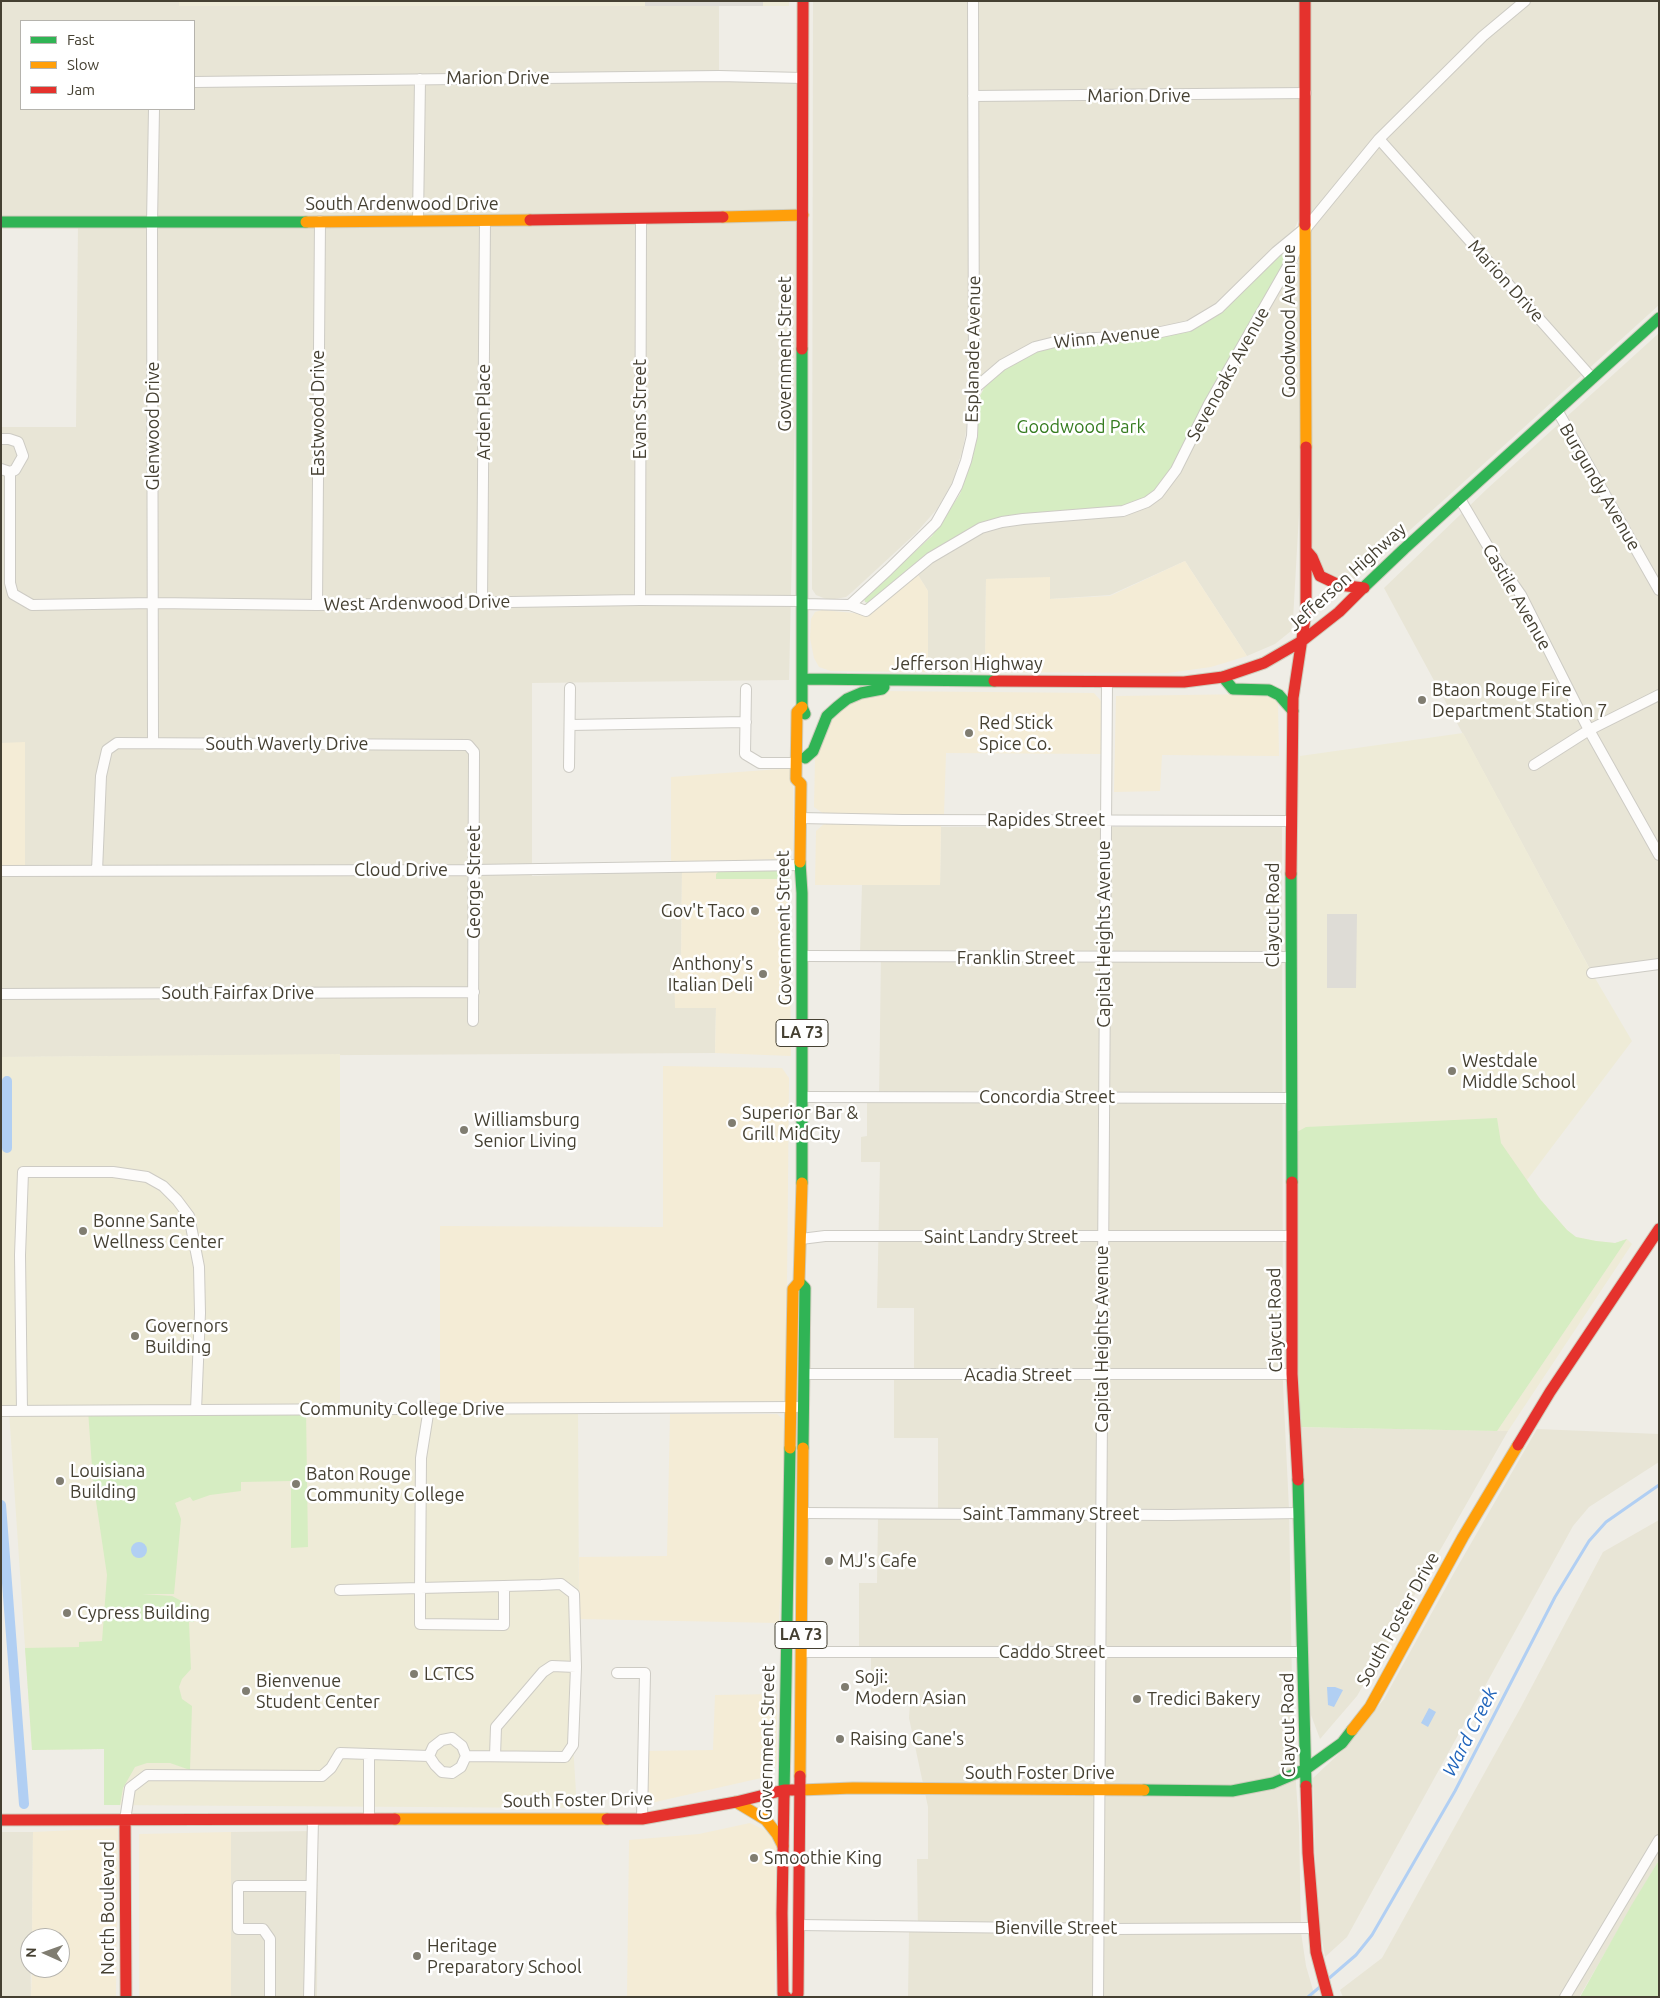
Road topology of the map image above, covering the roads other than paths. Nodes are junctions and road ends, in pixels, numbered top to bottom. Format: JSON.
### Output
{"nodes":[{"id":1,"x":803,"y":1,"type":"edge"},
{"id":2,"x":972,"y":1,"type":"edge"},
{"id":3,"x":1305,"y":1,"type":"edge"},
{"id":4,"x":1525,"y":1,"type":"edge"},
{"id":5,"x":803,"y":78,"type":"junction"},
{"id":6,"x":420,"y":79,"type":"junction"},
{"id":7,"x":195,"y":82,"type":"edge"},
{"id":8,"x":1306,"y":94,"type":"junction"},
{"id":9,"x":973,"y":96,"type":"junction"},
{"id":10,"x":154,"y":110,"type":"edge"},
{"id":11,"x":1380,"y":139,"type":"junction"},
{"id":12,"x":803,"y":216,"type":"junction"},
{"id":13,"x":641,"y":218,"type":"junction"},
{"id":14,"x":418,"y":220,"type":"junction"},
{"id":15,"x":320,"y":221,"type":"junction"},
{"id":16,"x":485,"y":221,"type":"junction"},
{"id":17,"x":1,"y":222,"type":"edge"},
{"id":18,"x":152,"y":223,"type":"junction"},
{"id":19,"x":1307,"y":226,"type":"junction"},
{"id":20,"x":1659,"y":318,"type":"edge"},
{"id":21,"x":1592,"y":378,"type":"junction"},
{"id":22,"x":974,"y":389,"type":"junction"},
{"id":23,"x":1556,"y":410,"type":"junction"},
{"id":24,"x":1,"y":439,"type":"edge"},
{"id":25,"x":6,"y":471,"type":"edge"},
{"id":26,"x":1460,"y":499,"type":"junction"},
{"id":27,"x":1306,"y":550,"type":"junction"},
{"id":28,"x":1364,"y":588,"type":"junction"},
{"id":29,"x":1659,"y":590,"type":"edge"},
{"id":30,"x":640,"y":600,"type":"junction"},
{"id":31,"x":802,"y":602,"type":"junction"},
{"id":32,"x":154,"y":603,"type":"junction"},
{"id":33,"x":482,"y":603,"type":"junction"},
{"id":34,"x":317,"y":605,"type":"junction"},
{"id":35,"x":850,"y":605,"type":"junction"},
{"id":36,"x":1302,"y":641,"type":"junction"},
{"id":37,"x":1223,"y":677,"type":"junction"},
{"id":38,"x":802,"y":680,"type":"junction"},
{"id":39,"x":887,"y":681,"type":"junction"},
{"id":40,"x":1107,"y":682,"type":"junction"},
{"id":41,"x":570,"y":688,"type":"dead end"},
{"id":42,"x":746,"y":689,"type":"dead end"},
{"id":43,"x":1659,"y":696,"type":"edge"},
{"id":44,"x":1293,"y":711,"type":"junction"},
{"id":45,"x":746,"y":722,"type":"junction"},
{"id":46,"x":570,"y":725,"type":"junction"},
{"id":47,"x":1589,"y":730,"type":"junction"},
{"id":48,"x":153,"y":743,"type":"junction"},
{"id":49,"x":468,"y":745,"type":"joint"},
{"id":50,"x":801,"y":760,"type":"junction"},
{"id":51,"x":1534,"y":765,"type":"dead end"},
{"id":52,"x":569,"y":766,"type":"dead end"},
{"id":53,"x":800,"y":818,"type":"junction"},
{"id":54,"x":1105,"y":820,"type":"junction"},
{"id":55,"x":1291,"y":821,"type":"junction"},
{"id":56,"x":1659,"y":855,"type":"edge"},
{"id":57,"x":800,"y":864,"type":"junction"},
{"id":58,"x":474,"y":870,"type":"junction"},
{"id":59,"x":1,"y":871,"type":"edge"},
{"id":60,"x":97,"y":871,"type":"junction"},
{"id":61,"x":802,"y":956,"type":"junction"},
{"id":62,"x":1290,"y":957,"type":"junction"},
{"id":63,"x":1104,"y":958,"type":"junction"},
{"id":64,"x":1659,"y":964,"type":"edge"},
{"id":65,"x":1592,"y":973,"type":"dead end"},
{"id":66,"x":474,"y":992,"type":"junction"},
{"id":67,"x":1,"y":994,"type":"edge"},
{"id":68,"x":474,"y":1021,"type":"dead end"},
{"id":69,"x":1103,"y":1096,"type":"junction"},
{"id":70,"x":802,"y":1097,"type":"junction"},
{"id":71,"x":1291,"y":1098,"type":"junction"},
{"id":72,"x":1659,"y":1230,"type":"edge"},
{"id":73,"x":1291,"y":1236,"type":"junction"},
{"id":74,"x":1102,"y":1237,"type":"junction"},
{"id":75,"x":801,"y":1239,"type":"junction"},
{"id":76,"x":799,"y":1282,"type":"junction"},
{"id":77,"x":793,"y":1332,"type":"junction"},
{"id":78,"x":804,"y":1374,"type":"junction"},
{"id":79,"x":1292,"y":1374,"type":"junction"},
{"id":80,"x":1101,"y":1375,"type":"junction"},
{"id":81,"x":797,"y":1407,"type":"junction"},
{"id":82,"x":430,"y":1408,"type":"junction"},
{"id":83,"x":196,"y":1410,"type":"junction"},
{"id":84,"x":1,"y":1411,"type":"edge"},
{"id":85,"x":22,"y":1411,"type":"junction"},
{"id":86,"x":802,"y":1513,"type":"junction"},
{"id":87,"x":1299,"y":1513,"type":"junction"},
{"id":88,"x":1101,"y":1514,"type":"junction"},
{"id":89,"x":504,"y":1586,"type":"junction"},
{"id":90,"x":420,"y":1588,"type":"junction"},
{"id":91,"x":340,"y":1590,"type":"dead end"},
{"id":92,"x":801,"y":1652,"type":"junction"},
{"id":93,"x":1100,"y":1652,"type":"junction"},
{"id":94,"x":1303,"y":1652,"type":"junction"},
{"id":95,"x":576,"y":1667,"type":"junction"},
{"id":96,"x":617,"y":1674,"type":"dead end"},
{"id":97,"x":369,"y":1755,"type":"junction"},
{"id":98,"x":429,"y":1756,"type":"junction"},
{"id":99,"x":466,"y":1756,"type":"junction"},
{"id":100,"x":494,"y":1756,"type":"junction"},
{"id":101,"x":1306,"y":1769,"type":"junction"},
{"id":102,"x":784,"y":1790,"type":"junction"},
{"id":103,"x":800,"y":1790,"type":"junction"},
{"id":104,"x":1099,"y":1790,"type":"junction"},
{"id":105,"x":736,"y":1802,"type":"junction"},
{"id":106,"x":312,"y":1819,"type":"junction"},
{"id":107,"x":369,"y":1819,"type":"junction"},
{"id":108,"x":642,"y":1819,"type":"junction"},
{"id":109,"x":4,"y":1820,"type":"edge"},
{"id":110,"x":125,"y":1820,"type":"junction"},
{"id":111,"x":1659,"y":1840,"type":"edge"},
{"id":112,"x":784,"y":1846,"type":"junction"},
{"id":113,"x":311,"y":1886,"type":"junction"},
{"id":114,"x":799,"y":1925,"type":"junction"},
{"id":115,"x":1313,"y":1928,"type":"junction"},
{"id":116,"x":1098,"y":1929,"type":"junction"},
{"id":117,"x":126,"y":1997,"type":"edge"},
{"id":118,"x":270,"y":1997,"type":"edge"},
{"id":119,"x":309,"y":1997,"type":"edge"},
{"id":120,"x":786,"y":1997,"type":"edge"},
{"id":121,"x":796,"y":1997,"type":"edge"},
{"id":122,"x":1098,"y":1997,"type":"edge"},
{"id":123,"x":1328,"y":1997,"type":"edge"},
{"id":124,"x":1565,"y":1997,"type":"edge"}],
"edges":[{"from":1,"to":5,"type":"main road","name":"Government Street"},
{"from":2,"to":9,"type":"street","name":"Esplanade Avenue"},
{"from":3,"to":8,"type":"main road","name":"Goodwood Avenue"},
{"from":4,"to":11,"type":"street","name":"Sevenoaks Avenue"},
{"from":5,"to":6,"type":"street","name":"Marion Drive"},
{"from":5,"to":12,"type":"main road","name":"Government Street"},
{"from":6,"to":7,"type":"street","name":"Marion Drive"},
{"from":6,"to":14,"type":"street"},
{"from":8,"to":9,"type":"street","name":"Marion Drive"},
{"from":8,"to":19,"type":"main road","name":"Goodwood Avenue"},
{"from":9,"to":22,"type":"street","name":"Esplanade Avenue"},
{"from":10,"to":18,"type":"street","name":"Glenwood Drive"},
{"from":11,"to":19,"type":"street","name":"Sevenoaks Avenue"},
{"from":11,"to":21,"type":"street","name":"Marion Drive"},
{"from":12,"to":13,"type":"main road","name":"South Ardenwood Drive"},
{"from":12,"to":31,"type":"main road","name":"Government Street"},
{"from":13,"to":16,"type":"main road","name":"South Ardenwood Drive"},
{"from":13,"to":30,"type":"street","name":"Evans Street"},
{"from":14,"to":15,"type":"main road","name":"South Ardenwood Drive"},
{"from":14,"to":16,"type":"main road","name":"South Ardenwood Drive"},
{"from":15,"to":18,"type":"main road","name":"South Ardenwood Drive"},
{"from":15,"to":34,"type":"street","name":"Eastwood Drive"},
{"from":16,"to":33,"type":"street","name":"Arden Place"},
{"from":17,"to":18,"type":"main road","name":"South Ardenwood Drive"},
{"from":18,"to":32,"type":"street","name":"Glenwood Drive"},
{"from":19,"to":22,"type":"street","name":"Winn Avenue"},
{"from":19,"to":27,"type":"main road","name":"Goodwood Avenue"},
{"from":19,"to":35,"type":"street","name":"Sevenoaks Avenue"},
{"from":20,"to":21,"type":"main road","name":"Jefferson Highway"},
{"from":21,"to":23,"type":"main road","name":"Jefferson Highway"},
{"from":22,"to":35,"type":"street","name":"Esplanade Avenue"},
{"from":23,"to":26,"type":"main road","name":"Jefferson Highway"},
{"from":23,"to":29,"type":"street","name":"Burgundy Avenue"},
{"from":24,"to":25,"type":"street"},
{"from":25,"to":32,"type":"street","name":"West Ardenwood Drive"},
{"from":26,"to":28,"type":"main road","name":"Jefferson Highway"},
{"from":26,"to":47,"type":"street","name":"Castile Avenue"},
{"from":27,"to":28,"type":"main road"},
{"from":27,"to":36,"type":"main road","name":"Goodwood Avenue"},
{"from":28,"to":36,"type":"main road","name":"Jefferson Highway"},
{"from":30,"to":31,"type":"street","name":"West Ardenwood Drive"},
{"from":30,"to":33,"type":"street","name":"West Ardenwood Drive"},
{"from":31,"to":35,"type":"street"},
{"from":31,"to":38,"type":"main road","name":"Government Street"},
{"from":32,"to":34,"type":"street","name":"West Ardenwood Drive"},
{"from":32,"to":48,"type":"street","name":"Glenwood Drive"},
{"from":33,"to":34,"type":"street","name":"West Ardenwood Drive"},
{"from":36,"to":37,"type":"main road","name":"Jefferson Highway"},
{"from":36,"to":44,"type":"main road","name":"Claycut Road"},
{"from":37,"to":40,"type":"main road","name":"Jefferson Highway"},
{"from":37,"to":44,"type":"main road"},
{"from":38,"to":39,"type":"main road","name":"Jefferson Highway"},
{"from":38,"to":50,"type":"main road","name":"Government Street"},
{"from":39,"to":40,"type":"main road","name":"Jefferson Highway"},
{"from":39,"to":50,"type":"main road"},
{"from":40,"to":54,"type":"street","name":"Capital Heights Avenue"},
{"from":41,"to":46,"type":"street"},
{"from":42,"to":45,"type":"street"},
{"from":43,"to":47,"type":"street"},
{"from":44,"to":55,"type":"main road","name":"Claycut Road"},
{"from":45,"to":46,"type":"street"},
{"from":45,"to":50,"type":"street"},
{"from":46,"to":52,"type":"street"},
{"from":47,"to":51,"type":"street"},
{"from":47,"to":56,"type":"street","name":"Castile Avenue"},
{"from":48,"to":49,"type":"street","name":"South Waverly Drive"},
{"from":48,"to":60,"type":"street","name":"South Waverly Drive"},
{"from":49,"to":58,"type":"street","name":"George Street"},
{"from":50,"to":53,"type":"main road","name":"Government Street","number":"LA 73"},
{"from":53,"to":54,"type":"street","name":"Rapides Street"},
{"from":53,"to":57,"type":"main road","name":"Government Street","number":"LA 73"},
{"from":54,"to":55,"type":"street","name":"Rapides Street"},
{"from":54,"to":63,"type":"street","name":"Capital Heights Avenue"},
{"from":55,"to":62,"type":"main road","name":"Claycut Road"},
{"from":57,"to":58,"type":"street","name":"Cloud Drive"},
{"from":57,"to":61,"type":"main road","name":"Government Street","number":"LA 73"},
{"from":58,"to":60,"type":"street","name":"Cloud Drive"},
{"from":58,"to":66,"type":"street","name":"George Street"},
{"from":59,"to":60,"type":"street","name":"Cloud Drive"},
{"from":61,"to":63,"type":"street","name":"Franklin Street"},
{"from":61,"to":70,"type":"main road","name":"Government Street","number":"LA 73"},
{"from":62,"to":63,"type":"street","name":"Franklin Street"},
{"from":62,"to":71,"type":"main road","name":"Claycut Road"},
{"from":63,"to":69,"type":"street","name":"Capital Heights Avenue"},
{"from":64,"to":65,"type":"street"},
{"from":66,"to":67,"type":"street","name":"South Fairfax Drive"},
{"from":66,"to":68,"type":"street","name":"George Street"},
{"from":69,"to":70,"type":"street","name":"Concordia Street"},
{"from":69,"to":71,"type":"street","name":"Concordia Street"},
{"from":69,"to":74,"type":"street","name":"Capital Heights Avenue"},
{"from":70,"to":75,"type":"main road","name":"Government Street","number":"LA 73"},
{"from":71,"to":73,"type":"main road","name":"Claycut Road"},
{"from":72,"to":101,"type":"main road","name":"South Foster Drive"},
{"from":73,"to":74,"type":"street","name":"Saint Landry Street"},
{"from":73,"to":79,"type":"main road","name":"Claycut Road"},
{"from":74,"to":75,"type":"street","name":"Saint Landry Street"},
{"from":74,"to":80,"type":"street","name":"Capital Heights Avenue"},
{"from":75,"to":76,"type":"main road","name":"Government Street","number":"LA 73"},
{"from":76,"to":77,"type":"main road","name":"Government Street","number":"LA 73"},
{"from":76,"to":78,"type":"main road","name":"Government Street","number":"LA 73"},
{"from":77,"to":78,"type":"main road"},
{"from":77,"to":81,"type":"main road","name":"Government Street","number":"LA 73"},
{"from":78,"to":80,"type":"street","name":"Acadia Street"},
{"from":78,"to":81,"type":"main road","name":"Government Street","number":"LA 73"},
{"from":79,"to":80,"type":"street","name":"Acadia Street"},
{"from":79,"to":87,"type":"main road","name":"Claycut Road"},
{"from":80,"to":88,"type":"street","name":"Capital Heights Avenue"},
{"from":81,"to":82,"type":"street","name":"Community College Drive"},
{"from":81,"to":86,"type":"main road","name":"Government Street","number":"LA 73"},
{"from":81,"to":102,"type":"main road","name":"Government Street","number":"LA 73"},
{"from":82,"to":83,"type":"street","name":"Community College Drive"},
{"from":82,"to":90,"type":"street"},
{"from":83,"to":85,"type":"street","name":"Community College Drive"},
{"from":83,"to":85,"type":"street"},
{"from":84,"to":85,"type":"street","name":"Community College Drive"},
{"from":86,"to":88,"type":"street","name":"Saint Tammany Street"},
{"from":86,"to":92,"type":"main road","name":"Government Street","number":"LA 73"},
{"from":87,"to":88,"type":"street","name":"Saint Tammany Street"},
{"from":87,"to":94,"type":"main road","name":"Claycut Road"},
{"from":88,"to":93,"type":"street","name":"Capital Heights Avenue"},
{"from":89,"to":90,"type":"street"},
{"from":89,"to":90,"type":"street"},
{"from":89,"to":95,"type":"street"},
{"from":90,"to":91,"type":"street"},
{"from":92,"to":93,"type":"street","name":"Caddo Street"},
{"from":92,"to":103,"type":"main road","name":"Government Street","number":"LA 73"},
{"from":93,"to":94,"type":"street","name":"Caddo Street"},
{"from":93,"to":104,"type":"street","name":"Capital Heights Avenue"},
{"from":94,"to":101,"type":"main road","name":"Claycut Road"},
{"from":95,"to":100,"type":"street"},
{"from":95,"to":100,"type":"street"},
{"from":96,"to":108,"type":"street"},
{"from":97,"to":98,"type":"street"},
{"from":97,"to":107,"type":"street"},
{"from":97,"to":110,"type":"street"},
{"from":98,"to":99,"type":"street"},
{"from":98,"to":99,"type":"street"},
{"from":99,"to":100,"type":"street"},
{"from":101,"to":104,"type":"main road","name":"South Foster Drive"},
{"from":101,"to":115,"type":"main road","name":"Claycut Road"},
{"from":102,"to":103,"type":"main road","name":"South Foster Drive"},
{"from":102,"to":105,"type":"main road","name":"South Foster Drive"},
{"from":102,"to":112,"type":"main road","name":"Government Street","number":"LA 73"},
{"from":103,"to":104,"type":"main road","name":"South Foster Drive"},
{"from":103,"to":114,"type":"main road","name":"Government Street","number":"LA 73"},
{"from":104,"to":116,"type":"street","name":"Capital Heights Avenue"},
{"from":105,"to":108,"type":"main road","name":"South Foster Drive"},
{"from":105,"to":112,"type":"main road"},
{"from":106,"to":107,"type":"main road","name":"South Foster Drive"},
{"from":106,"to":110,"type":"main road","name":"South Foster Drive"},
{"from":106,"to":113,"type":"street"},
{"from":107,"to":108,"type":"main road","name":"South Foster Drive"},
{"from":109,"to":110,"type":"main road","name":"South Foster Drive"},
{"from":110,"to":117,"type":"main road","name":"North Boulevard"},
{"from":111,"to":124,"type":"street"},
{"from":112,"to":120,"type":"main road","name":"Government Street","number":"LA 73"},
{"from":113,"to":118,"type":"street"},
{"from":113,"to":119,"type":"street"},
{"from":114,"to":116,"type":"street","name":"Bienville Street"},
{"from":114,"to":121,"type":"main road","name":"Government Street","number":"LA 73"},
{"from":115,"to":116,"type":"street","name":"Bienville Street"},
{"from":115,"to":123,"type":"main road","name":"Claycut Road"},
{"from":116,"to":122,"type":"street","name":"Capital Heights Avenue"}]}
